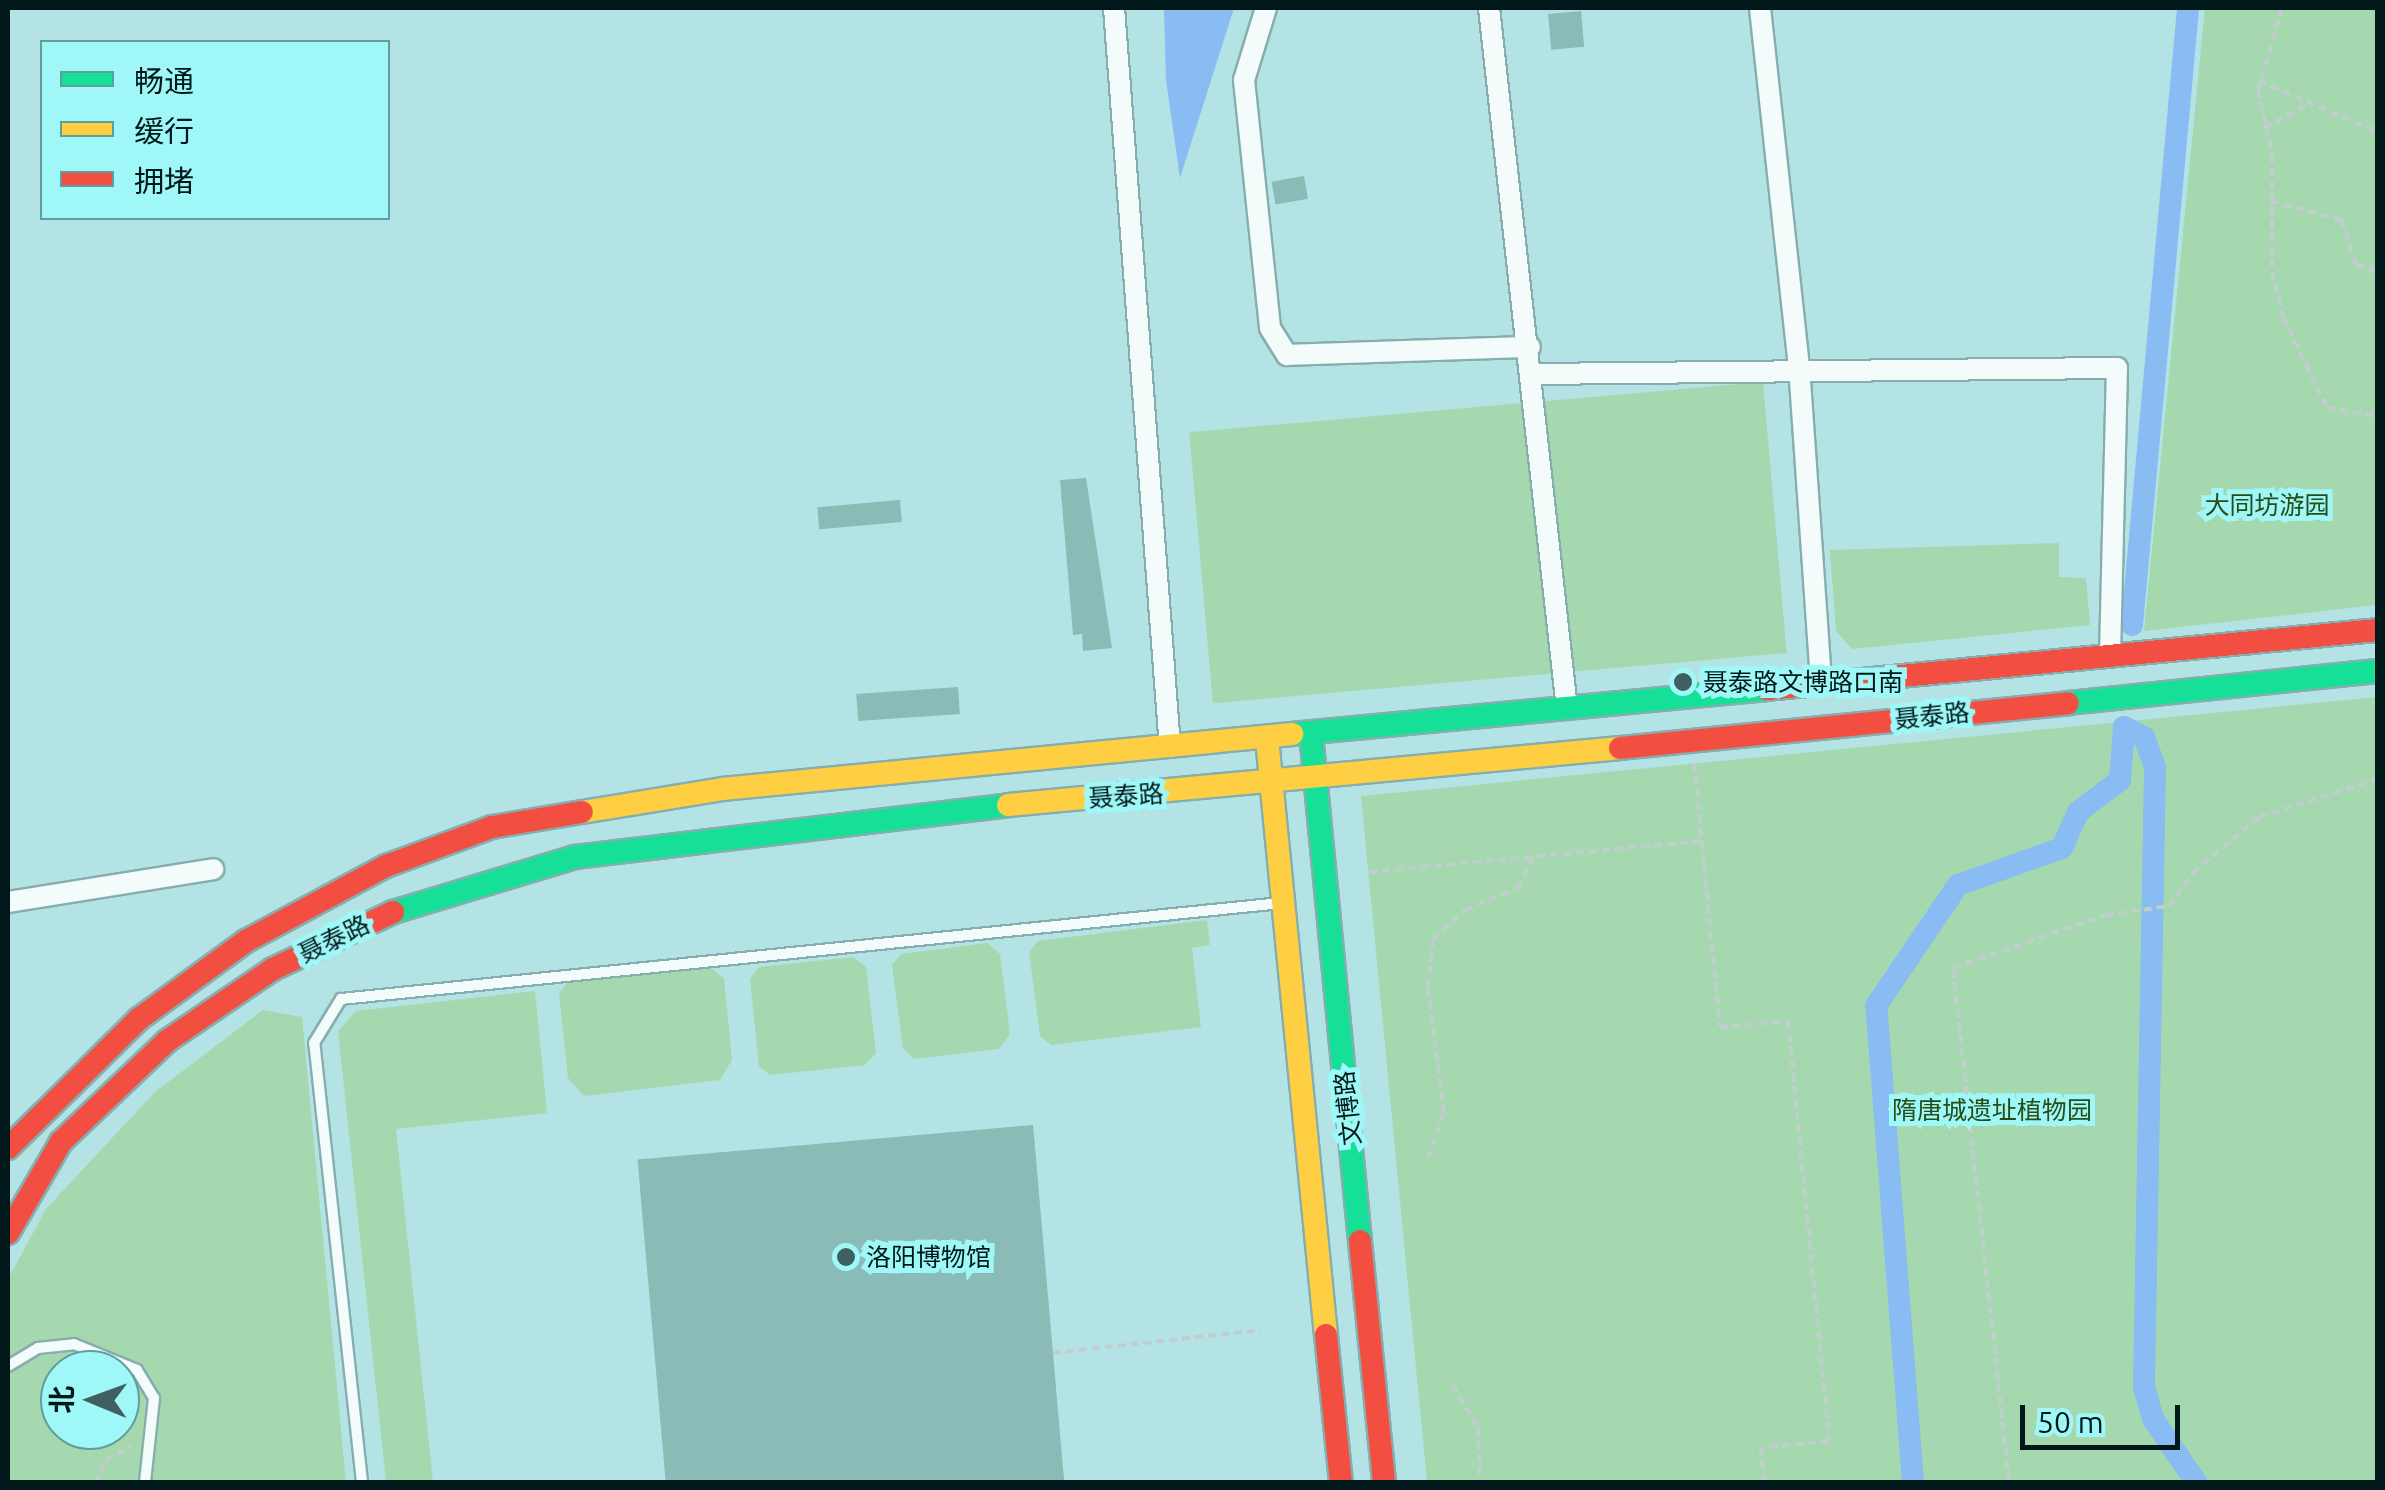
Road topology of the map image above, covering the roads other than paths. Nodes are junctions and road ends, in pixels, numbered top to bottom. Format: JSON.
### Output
{"nodes":[{"id":1,"x":1114,"y":8,"type":"edge"},
{"id":2,"x":1266,"y":8,"type":"edge"},
{"id":3,"x":1490,"y":8,"type":"edge"},
{"id":4,"x":1760,"y":8,"type":"edge"},
{"id":5,"x":1530,"y":348,"type":"junction"},
{"id":6,"x":1800,"y":366,"type":"junction"},
{"id":7,"x":1532,"y":374,"type":"junction"},
{"id":8,"x":2378,"y":630,"type":"edge"},
{"id":9,"x":2110,"y":657,"type":"junction"},
{"id":10,"x":2378,"y":671,"type":"edge"},
{"id":11,"x":1821,"y":682,"type":"junction"},
{"id":12,"x":1567,"y":710,"type":"junction"},
{"id":13,"x":1311,"y":734,"type":"junction"},
{"id":14,"x":1267,"y":738,"type":"junction"},
{"id":15,"x":1170,"y":747,"type":"junction"},
{"id":16,"x":1316,"y":780,"type":"junction"},
{"id":17,"x":1272,"y":784,"type":"junction"},
{"id":18,"x":212,"y":870,"type":"dead end"},
{"id":19,"x":8,"y":902,"type":"edge"},
{"id":20,"x":1283,"y":902,"type":"junction"},
{"id":21,"x":8,"y":1148,"type":"edge"},
{"id":22,"x":8,"y":1233,"type":"edge"},
{"id":23,"x":8,"y":1366,"type":"edge"},
{"id":24,"x":144,"y":1482,"type":"edge"},
{"id":25,"x":362,"y":1482,"type":"edge"},
{"id":26,"x":1341,"y":1482,"type":"edge"},
{"id":27,"x":1384,"y":1482,"type":"edge"}],
"edges":[{"from":1,"to":15,"type":"street"},
{"from":2,"to":5,"type":"street"},
{"from":3,"to":5,"type":"street"},
{"from":4,"to":6,"type":"street"},
{"from":5,"to":7,"type":"street"},
{"from":6,"to":7,"type":"street"},
{"from":6,"to":9,"type":"street"},
{"from":6,"to":11,"type":"street"},
{"from":7,"to":12,"type":"street"},
{"from":8,"to":9,"type":"main road","name":"聂泰路"},
{"from":9,"to":11,"type":"main road","name":"聂泰路"},
{"from":10,"to":16,"type":"main road","name":"聂泰路"},
{"from":11,"to":12,"type":"main road","name":"聂泰路"},
{"from":12,"to":13,"type":"main road","name":"聂泰路"},
{"from":13,"to":14,"type":"main road","name":"聂泰路"},
{"from":13,"to":16,"type":"main road","name":"文博路"},
{"from":14,"to":15,"type":"main road","name":"聂泰路"},
{"from":14,"to":17,"type":"main road","name":"文博路"},
{"from":15,"to":21,"type":"main road","name":"聂泰路"},
{"from":16,"to":17,"type":"main road","name":"聂泰路"},
{"from":16,"to":27,"type":"main road","name":"文博路"},
{"from":17,"to":20,"type":"main road","name":"文博路"},
{"from":17,"to":22,"type":"main road","name":"聂泰路"},
{"from":18,"to":19,"type":"street"},
{"from":20,"to":25,"type":"lane"},
{"from":20,"to":26,"type":"main road","name":"文博路"},
{"from":23,"to":24,"type":"lane"}]}
